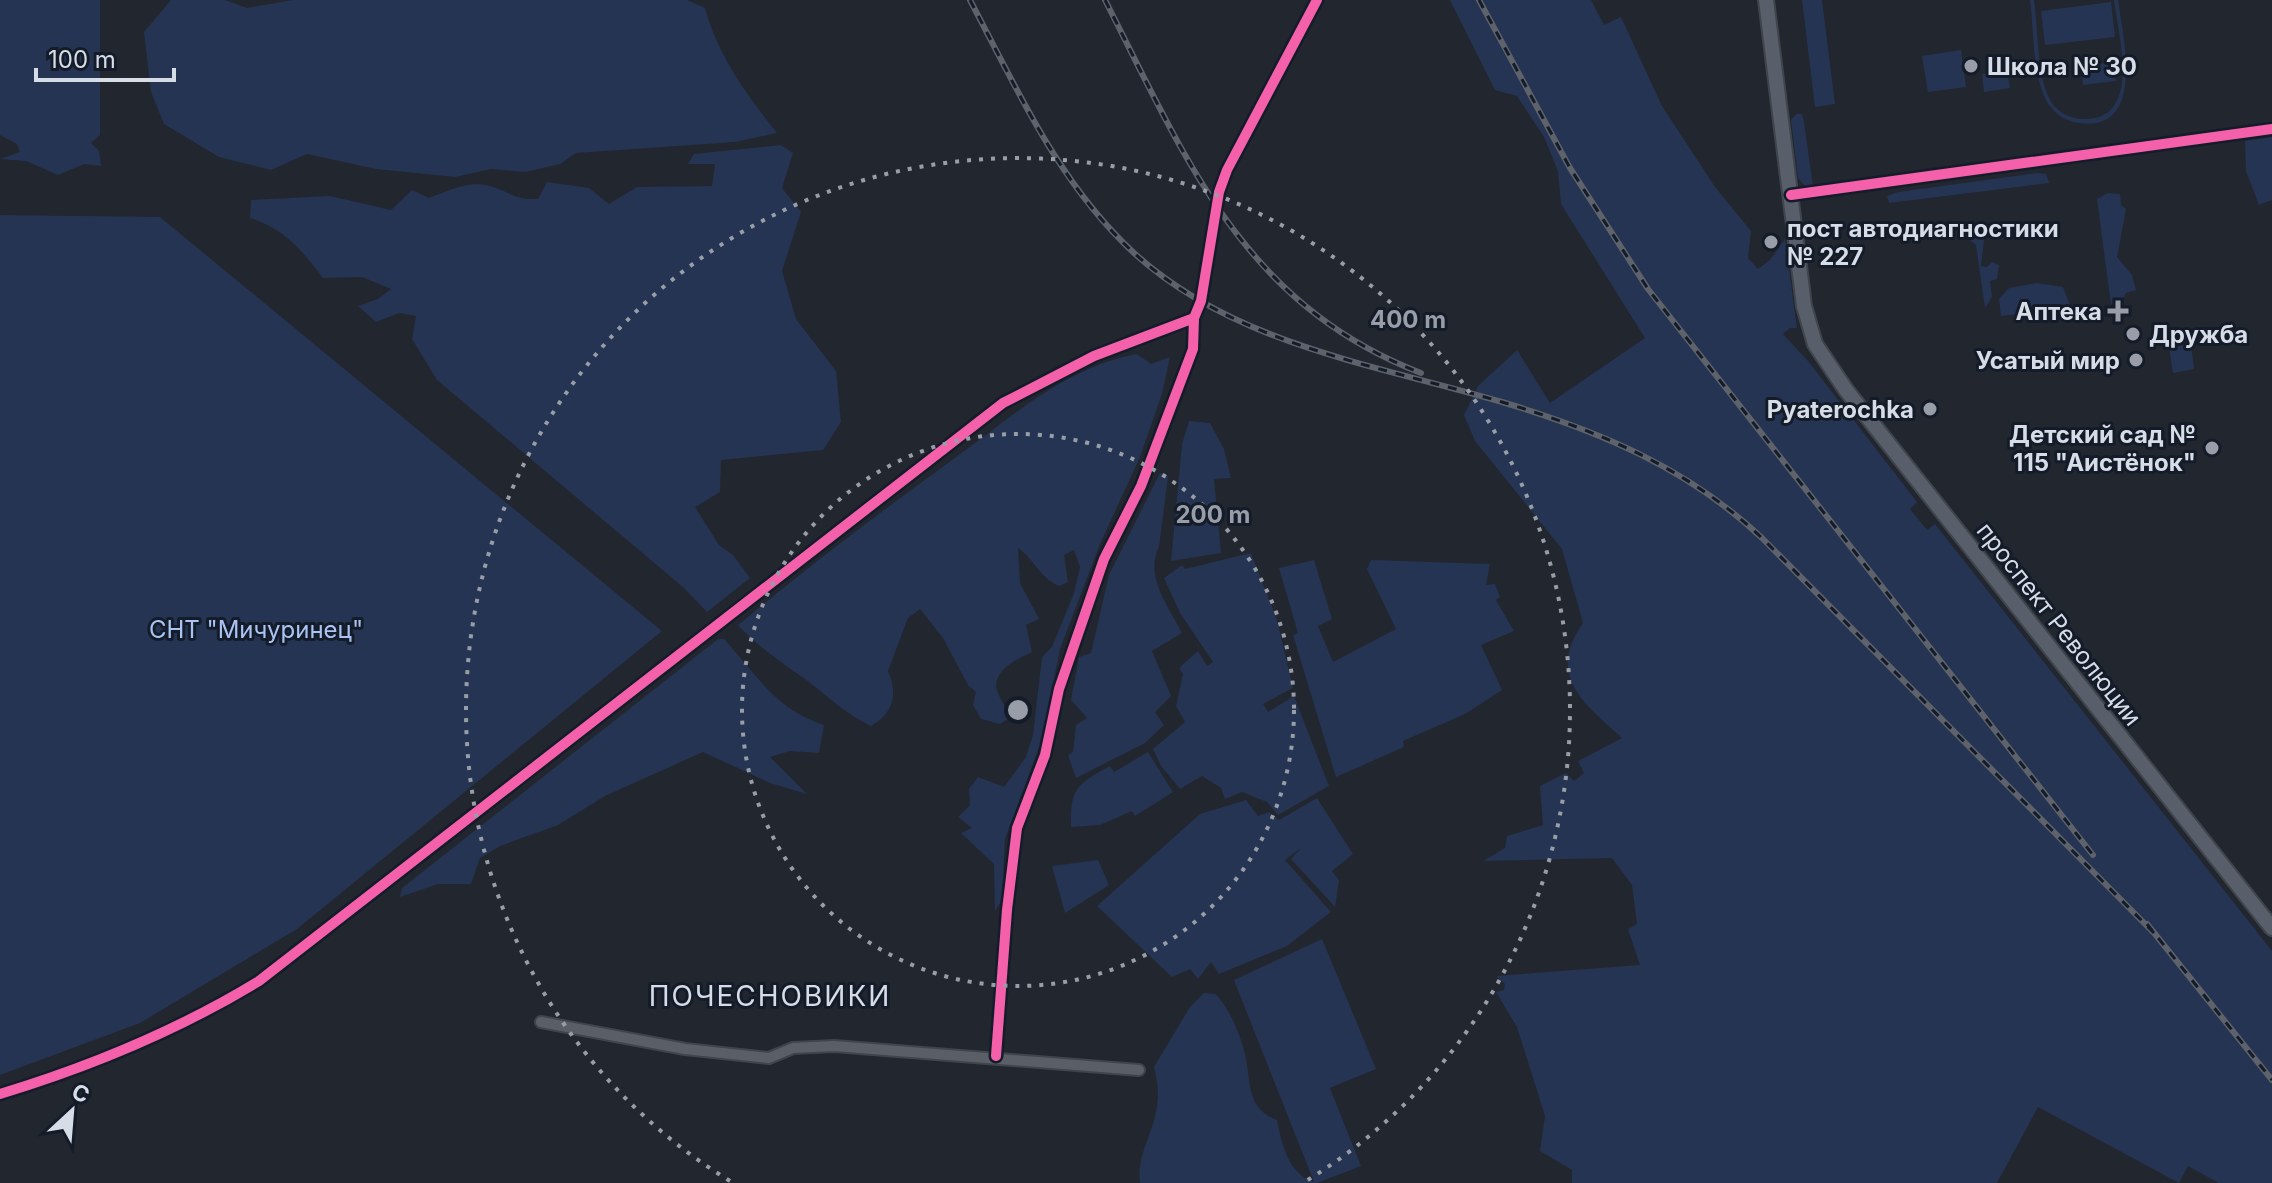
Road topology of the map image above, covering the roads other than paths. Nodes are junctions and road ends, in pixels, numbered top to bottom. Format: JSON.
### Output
{"nodes":[{"id":1,"x":1317,"y":0,"type":"edge"},
{"id":2,"x":1766,"y":0,"type":"edge"},
{"id":3,"x":2272,"y":129,"type":"edge"},
{"id":4,"x":1791,"y":195,"type":"junction"},
{"id":5,"x":1194,"y":318,"type":"junction"},
{"id":6,"x":2272,"y":928,"type":"edge"},
{"id":7,"x":541,"y":1022,"type":"dead end"},
{"id":8,"x":996,"y":1056,"type":"junction"},
{"id":9,"x":1139,"y":1070,"type":"dead end"},
{"id":10,"x":0,"y":1094,"type":"edge"}],
"edges":[{"from":1,"to":5,"type":"street"},
{"from":2,"to":4,"type":"main road","name":"проспект Революции"},
{"from":3,"to":4,"type":"street"},
{"from":4,"to":6,"type":"main road","name":"проспект Революции"},
{"from":5,"to":8,"type":"street"},
{"from":5,"to":10,"type":"street"},
{"from":7,"to":8,"type":"street"},
{"from":8,"to":9,"type":"street"}]}
